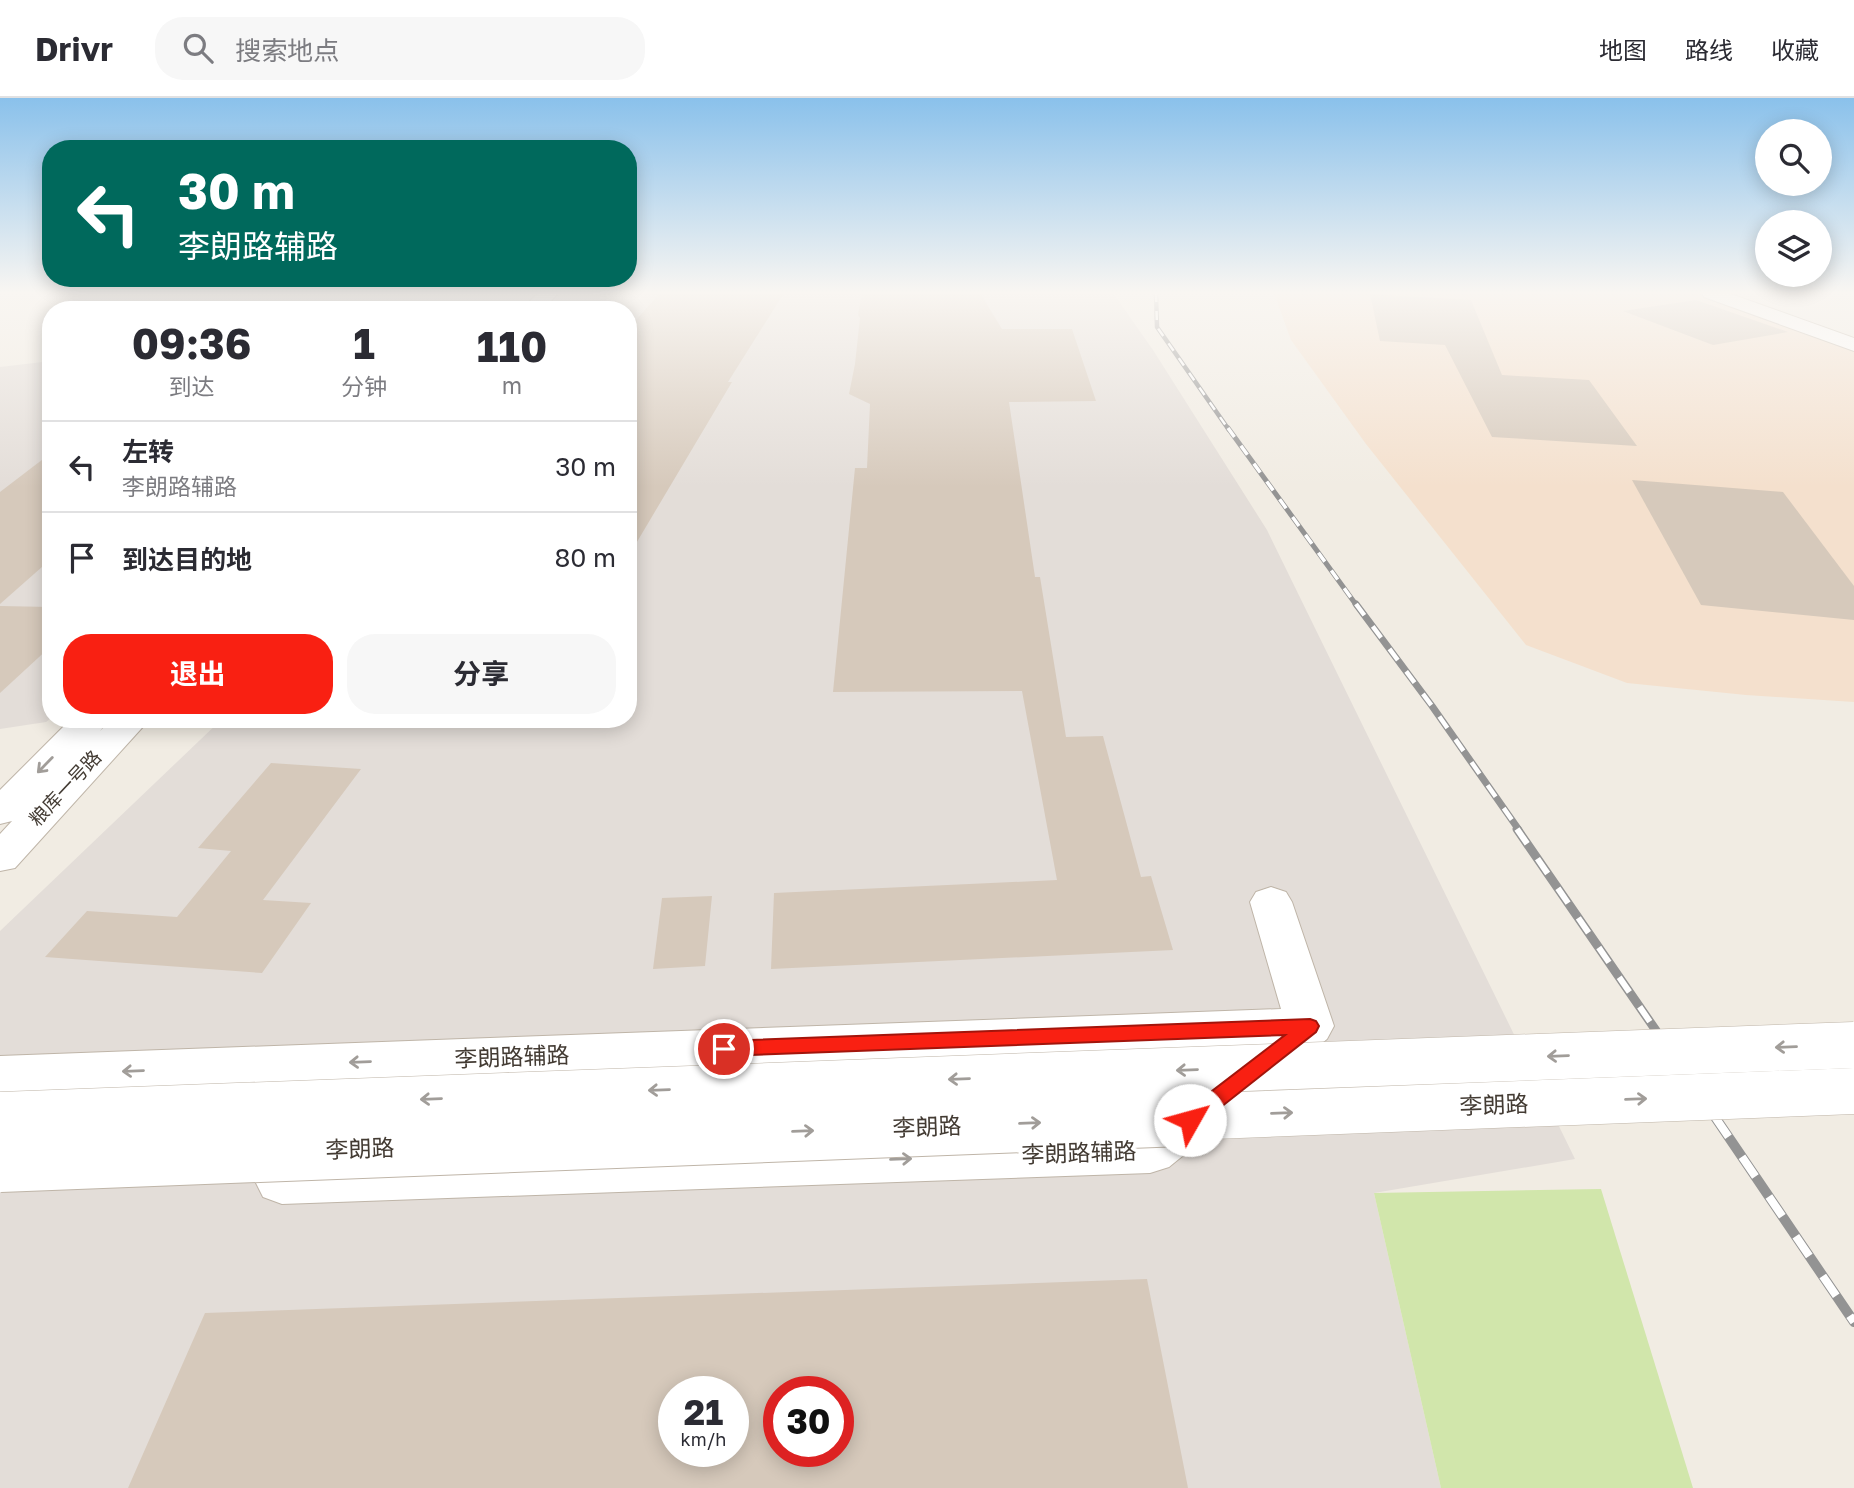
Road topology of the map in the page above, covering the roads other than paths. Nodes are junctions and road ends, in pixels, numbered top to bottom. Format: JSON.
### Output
{"nodes":[{"id":1,"x":83,"y":728,"type":"edge"},
{"id":2,"x":123,"y":728,"type":"edge"},
{"id":3,"x":0,"y":811,"type":"edge"},
{"id":4,"x":0,"y":858,"type":"edge"},
{"id":5,"x":1271,"y":902,"type":"dead end"},
{"id":6,"x":1310,"y":1026,"type":"junction"},
{"id":7,"x":1854,"y":1045,"type":"edge"},
{"id":8,"x":0,"y":1076,"type":"edge"},
{"id":9,"x":1854,"y":1091,"type":"edge"},
{"id":10,"x":0,"y":1115,"type":"edge"},
{"id":11,"x":0,"y":1163,"type":"edge"},
{"id":12,"x":0,"y":1190,"type":"edge"}],
"edges":[{"from":1,"to":3,"type":"street","name":"粮库一号路","one_way":true},
{"from":2,"to":4,"type":"street","name":"粮库一号路"},
{"from":5,"to":6,"type":"street"},
{"from":6,"to":8,"type":"street","name":"李朗路辅路","one_way":true},
{"from":12,"to":6,"type":"street","name":"李朗路辅路","one_way":true},
{"from":7,"to":10,"type":"street","one_way":true,"bridge":true},
{"from":11,"to":9,"type":"street","name":"李朗路","one_way":true,"bridge":true}]}
